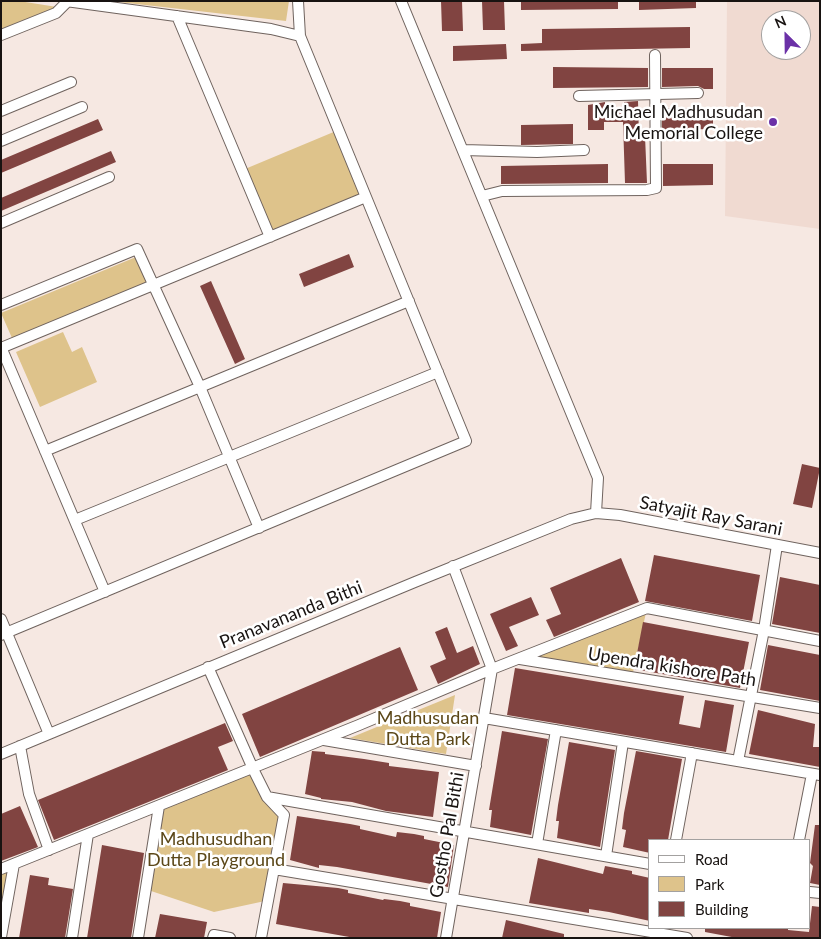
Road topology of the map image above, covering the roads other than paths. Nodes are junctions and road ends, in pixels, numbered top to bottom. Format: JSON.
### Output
{"nodes":[{"id":1,"x":67,"y":1,"type":"edge"},
{"id":2,"x":298,"y":1,"type":"edge"},
{"id":3,"x":401,"y":1,"type":"edge"},
{"id":4,"x":178,"y":16,"type":"junction"},
{"id":5,"x":1,"y":35,"type":"edge"},
{"id":6,"x":300,"y":36,"type":"junction"},
{"id":7,"x":656,"y":55,"type":"dead end"},
{"id":8,"x":71,"y":82,"type":"dead end"},
{"id":9,"x":698,"y":93,"type":"dead end"},
{"id":10,"x":655,"y":94,"type":"junction"},
{"id":11,"x":579,"y":96,"type":"dead end"},
{"id":12,"x":82,"y":106,"type":"dead end"},
{"id":13,"x":1,"y":111,"type":"edge"},
{"id":14,"x":1,"y":141,"type":"edge"},
{"id":15,"x":463,"y":150,"type":"junction"},
{"id":16,"x":584,"y":150,"type":"dead end"},
{"id":17,"x":110,"y":177,"type":"dead end"},
{"id":18,"x":482,"y":196,"type":"junction"},
{"id":19,"x":366,"y":197,"type":"junction"},
{"id":20,"x":1,"y":223,"type":"edge"},
{"id":21,"x":270,"y":236,"type":"junction"},
{"id":22,"x":153,"y":285,"type":"junction"},
{"id":23,"x":409,"y":302,"type":"junction"},
{"id":24,"x":1,"y":305,"type":"edge"},
{"id":25,"x":1,"y":347,"type":"edge"},
{"id":26,"x":438,"y":372,"type":"junction"},
{"id":27,"x":200,"y":387,"type":"junction"},
{"id":28,"x":45,"y":451,"type":"junction"},
{"id":29,"x":229,"y":457,"type":"junction"},
{"id":30,"x":596,"y":513,"type":"junction"},
{"id":31,"x":75,"y":520,"type":"junction"},
{"id":32,"x":259,"y":528,"type":"junction"},
{"id":33,"x":777,"y":545,"type":"junction"},
{"id":34,"x":820,"y":553,"type":"edge"},
{"id":35,"x":453,"y":566,"type":"junction"},
{"id":36,"x":105,"y":592,"type":"junction"},
{"id":37,"x":1,"y":619,"type":"edge"},
{"id":38,"x":764,"y":630,"type":"junction"},
{"id":39,"x":4,"y":634,"type":"edge"},
{"id":40,"x":820,"y":640,"type":"edge"},
{"id":41,"x":519,"y":658,"type":"junction"},
{"id":42,"x":208,"y":667,"type":"junction"},
{"id":43,"x":492,"y":669,"type":"junction"},
{"id":44,"x":750,"y":696,"type":"junction"},
{"id":45,"x":820,"y":708,"type":"edge"},
{"id":46,"x":484,"y":718,"type":"junction"},
{"id":47,"x":556,"y":730,"type":"junction"},
{"id":48,"x":48,"y":734,"type":"junction"},
{"id":49,"x":322,"y":740,"type":"junction"},
{"id":50,"x":623,"y":742,"type":"junction"},
{"id":51,"x":20,"y":746,"type":"junction"},
{"id":52,"x":692,"y":753,"type":"junction"},
{"id":53,"x":1,"y":754,"type":"edge"},
{"id":54,"x":738,"y":761,"type":"junction"},
{"id":55,"x":476,"y":766,"type":"junction"},
{"id":56,"x":252,"y":768,"type":"junction"},
{"id":57,"x":816,"y":774,"type":"edge"},
{"id":58,"x":267,"y":797,"type":"junction"},
{"id":59,"x":159,"y":806,"type":"junction"},
{"id":60,"x":464,"y":831,"type":"junction"},
{"id":61,"x":88,"y":834,"type":"junction"},
{"id":62,"x":676,"y":839,"type":"edge"},
{"id":63,"x":799,"y":839,"type":"edge"},
{"id":64,"x":536,"y":844,"type":"junction"},
{"id":65,"x":49,"y":850,"type":"junction"},
{"id":66,"x":606,"y":856,"type":"junction"},
{"id":67,"x":14,"y":864,"type":"junction"},
{"id":68,"x":648,"y":864,"type":"edge"},
{"id":69,"x":274,"y":869,"type":"junction"},
{"id":70,"x":1,"y":870,"type":"edge"},
{"id":71,"x":453,"y":899,"type":"junction"},
{"id":72,"x":659,"y":933,"type":"edge"},
{"id":73,"x":1,"y":937,"type":"edge"},
{"id":74,"x":213,"y":937,"type":"edge"},
{"id":75,"x":72,"y":938,"type":"edge"},
{"id":76,"x":138,"y":938,"type":"edge"},
{"id":77,"x":230,"y":938,"type":"edge"},
{"id":78,"x":261,"y":938,"type":"edge"},
{"id":79,"x":446,"y":938,"type":"edge"},
{"id":80,"x":687,"y":938,"type":"edge"}],
"edges":[{"from":1,"to":4,"type":"street"},
{"from":1,"to":5,"type":"street"},
{"from":2,"to":6,"type":"street"},
{"from":3,"to":15,"type":"street"},
{"from":4,"to":6,"type":"street"},
{"from":4,"to":21,"type":"street"},
{"from":6,"to":19,"type":"street"},
{"from":7,"to":10,"type":"street"},
{"from":8,"to":13,"type":"street"},
{"from":9,"to":10,"type":"street"},
{"from":10,"to":11,"type":"street"},
{"from":10,"to":18,"type":"street"},
{"from":12,"to":14,"type":"street"},
{"from":15,"to":16,"type":"street"},
{"from":15,"to":18,"type":"street"},
{"from":17,"to":20,"type":"street"},
{"from":18,"to":30,"type":"street"},
{"from":19,"to":21,"type":"street"},
{"from":19,"to":23,"type":"street"},
{"from":21,"to":22,"type":"street"},
{"from":22,"to":24,"type":"street"},
{"from":22,"to":25,"type":"street"},
{"from":22,"to":27,"type":"street"},
{"from":23,"to":26,"type":"street"},
{"from":23,"to":27,"type":"street"},
{"from":25,"to":28,"type":"street"},
{"from":26,"to":29,"type":"street"},
{"from":26,"to":32,"type":"street"},
{"from":27,"to":28,"type":"street"},
{"from":27,"to":29,"type":"street"},
{"from":28,"to":31,"type":"street"},
{"from":29,"to":31,"type":"street"},
{"from":29,"to":32,"type":"street"},
{"from":30,"to":33,"type":"street","name":"Satyajit Ray Sarani"},
{"from":30,"to":35,"type":"street","name":"Pranavananda Bithi"},
{"from":31,"to":36,"type":"street"},
{"from":32,"to":36,"type":"street"},
{"from":33,"to":34,"type":"street","name":"Satyajit Ray Sarani"},
{"from":33,"to":38,"type":"street"},
{"from":35,"to":42,"type":"street","name":"Pranavananda Bithi"},
{"from":35,"to":43,"type":"street"},
{"from":36,"to":39,"type":"street"},
{"from":37,"to":39,"type":"street"},
{"from":38,"to":40,"type":"street"},
{"from":38,"to":41,"type":"street"},
{"from":38,"to":44,"type":"street"},
{"from":39,"to":48,"type":"street"},
{"from":41,"to":43,"type":"street"},
{"from":41,"to":44,"type":"street","name":"Upendra kishore Path"},
{"from":42,"to":48,"type":"street","name":"Pranavananda Bithi"},
{"from":42,"to":56,"type":"street"},
{"from":43,"to":46,"type":"street","name":"Gostho Pal Bithi"},
{"from":43,"to":49,"type":"street"},
{"from":44,"to":45,"type":"street","name":"Upendra kishore Path"},
{"from":44,"to":54,"type":"street"},
{"from":46,"to":47,"type":"street"},
{"from":46,"to":55,"type":"street","name":"Gostho Pal Bithi"},
{"from":47,"to":50,"type":"street"},
{"from":47,"to":64,"type":"street"},
{"from":48,"to":51,"type":"street","name":"Pranavananda Bithi"},
{"from":49,"to":55,"type":"street"},
{"from":49,"to":56,"type":"street"},
{"from":50,"to":52,"type":"street"},
{"from":50,"to":66,"type":"street"},
{"from":51,"to":53,"type":"street","name":"Pranavananda Bithi"},
{"from":51,"to":65,"type":"street"},
{"from":52,"to":54,"type":"street"},
{"from":52,"to":62,"type":"street"},
{"from":54,"to":57,"type":"street"},
{"from":55,"to":60,"type":"street","name":"Gostho Pal Bithi"},
{"from":56,"to":58,"type":"street"},
{"from":56,"to":59,"type":"street"},
{"from":57,"to":63,"type":"street"},
{"from":58,"to":60,"type":"street"},
{"from":58,"to":69,"type":"street"},
{"from":59,"to":61,"type":"street"},
{"from":59,"to":76,"type":"street"},
{"from":60,"to":64,"type":"street"},
{"from":60,"to":71,"type":"street","name":"Gostho Pal Bithi"},
{"from":61,"to":65,"type":"street"},
{"from":61,"to":75,"type":"street"},
{"from":64,"to":66,"type":"street"},
{"from":65,"to":67,"type":"street"},
{"from":66,"to":68,"type":"street"},
{"from":67,"to":70,"type":"street"},
{"from":67,"to":73,"type":"street"},
{"from":69,"to":71,"type":"street"},
{"from":69,"to":78,"type":"street"},
{"from":71,"to":72,"type":"street"},
{"from":71,"to":79,"type":"street","name":"Gostho Pal Bithi"},
{"from":72,"to":80,"type":"street"},
{"from":74,"to":77,"type":"street"}]}
